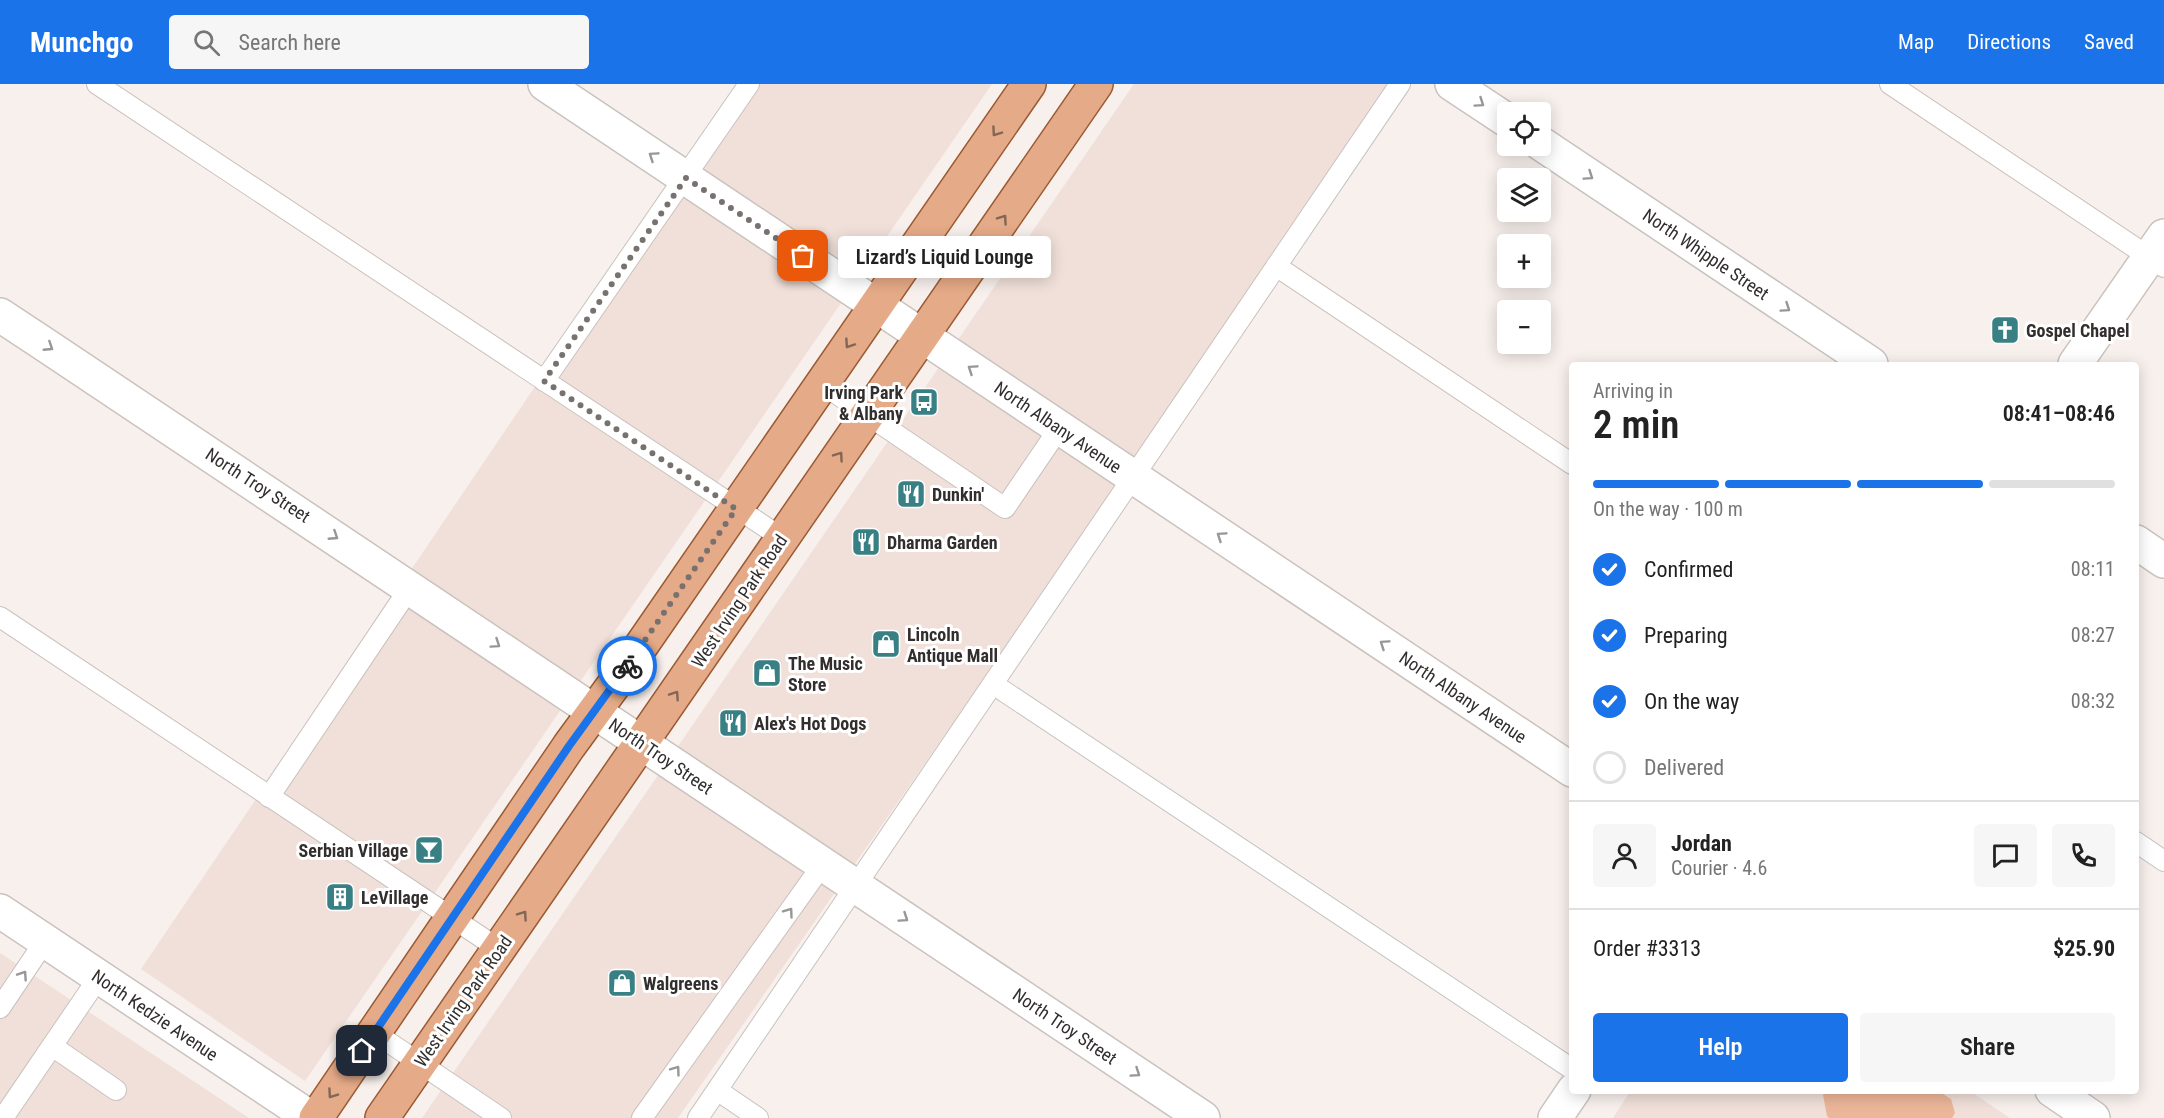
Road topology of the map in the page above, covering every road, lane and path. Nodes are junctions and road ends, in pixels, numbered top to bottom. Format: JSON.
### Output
{"nodes":[{"id":1,"x":97,"y":84,"type":"edge"},
{"id":2,"x":545,"y":84,"type":"edge"},
{"id":3,"x":749,"y":84,"type":"edge"},
{"id":4,"x":1029,"y":84,"type":"edge"},
{"id":5,"x":1096,"y":84,"type":"edge"},
{"id":6,"x":1400,"y":84,"type":"edge"},
{"id":7,"x":1452,"y":84,"type":"edge"},
{"id":8,"x":1890,"y":84,"type":"edge"},
{"id":9,"x":1497,"y":114,"type":"edge"},
{"id":10,"x":1551,"y":150,"type":"edge"},
{"id":11,"x":686,"y":178,"type":"junction"},
{"id":12,"x":2159,"y":253,"type":"edge"},
{"id":13,"x":1276,"y":266,"type":"junction"},
{"id":14,"x":876,"y":306,"type":"junction"},
{"id":15,"x":0,"y":315,"type":"edge"},
{"id":16,"x":922,"y":336,"type":"junction"},
{"id":17,"x":1868,"y":362,"type":"edge"},
{"id":18,"x":2077,"y":362,"type":"edge"},
{"id":19,"x":544,"y":381,"type":"junction"},
{"id":20,"x":822,"y":384,"type":"junction"},
{"id":21,"x":867,"y":415,"type":"junction"},
{"id":22,"x":1060,"y":428,"type":"junction"},
{"id":23,"x":1569,"y":462,"type":"edge"},
{"id":24,"x":1133,"y":477,"type":"junction"},
{"id":25,"x":736,"y":509,"type":"junction"},
{"id":26,"x":782,"y":538,"type":"junction"},
{"id":27,"x":2139,"y":544,"type":"edge"},
{"id":28,"x":2164,"y":561,"type":"edge"},
{"id":29,"x":411,"y":586,"type":"junction"},
{"id":30,"x":0,"y":617,"type":"edge"},
{"id":31,"x":993,"y":684,"type":"junction"},
{"id":32,"x":595,"y":712,"type":"junction"},
{"id":33,"x":642,"y":743,"type":"junction"},
{"id":34,"x":1569,"y":768,"type":"edge"},
{"id":35,"x":269,"y":797,"type":"junction"},
{"id":36,"x":2139,"y":844,"type":"edge"},
{"id":37,"x":2164,"y":861,"type":"edge"},
{"id":38,"x":823,"y":864,"type":"junction"},
{"id":39,"x":855,"y":886,"type":"junction"},
{"id":40,"x":0,"y":911,"type":"edge"},
{"id":41,"x":452,"y":918,"type":"junction"},
{"id":42,"x":45,"y":941,"type":"junction"},
{"id":43,"x":498,"y":949,"type":"junction"},
{"id":44,"x":99,"y":977,"type":"junction"},
{"id":45,"x":0,"y":1008,"type":"edge"},
{"id":46,"x":375,"y":1033,"type":"junction"},
{"id":47,"x":52,"y":1046,"type":"junction"},
{"id":48,"x":419,"y":1064,"type":"junction"},
{"id":49,"x":1569,"y":1067,"type":"edge"},
{"id":50,"x":116,"y":1090,"type":"dead end"},
{"id":51,"x":717,"y":1090,"type":"junction"},
{"id":52,"x":1571,"y":1094,"type":"edge"},
{"id":53,"x":2058,"y":1094,"type":"edge"},
{"id":54,"x":3,"y":1118,"type":"edge"},
{"id":55,"x":310,"y":1118,"type":"edge"},
{"id":56,"x":316,"y":1118,"type":"edge"},
{"id":57,"x":382,"y":1118,"type":"edge"},
{"id":58,"x":501,"y":1118,"type":"edge"},
{"id":59,"x":642,"y":1118,"type":"edge"},
{"id":60,"x":698,"y":1118,"type":"edge"},
{"id":61,"x":758,"y":1118,"type":"edge"},
{"id":62,"x":1203,"y":1118,"type":"edge"},
{"id":63,"x":1555,"y":1118,"type":"edge"},
{"id":64,"x":2094,"y":1118,"type":"edge"}],
"edges":[{"from":1,"to":19,"type":"lane"},
{"from":11,"to":2,"type":"street","name":"North Albany Avenue","one_way":true},
{"from":3,"to":11,"type":"lane"},
{"from":4,"to":14,"type":"main road","one_way":true},
{"from":16,"to":5,"type":"main road","name":"West Irving Park Road","one_way":true},
{"from":6,"to":13,"type":"lane"},
{"from":7,"to":9,"type":"street","one_way":true},
{"from":8,"to":12,"type":"lane"},
{"from":10,"to":17,"type":"street","name":"North Whipple Street","one_way":true},
{"from":11,"to":14,"type":"street","name":"North Albany Avenue"},
{"from":11,"to":19,"type":"lane"},
{"from":12,"to":18,"type":"street"},
{"from":13,"to":23,"type":"lane"},
{"from":13,"to":24,"type":"lane"},
{"from":14,"to":16,"type":"street","name":"North Albany Avenue"},
{"from":14,"to":20,"type":"main road","one_way":true},
{"from":15,"to":29,"type":"street","name":"North Troy Street","one_way":true},
{"from":16,"to":21,"type":"main road","name":"West Irving Park Road"},
{"from":22,"to":16,"type":"street","name":"North Albany Avenue","one_way":true},
{"from":19,"to":25,"type":"lane"},
{"from":20,"to":21,"type":"lane"},
{"from":20,"to":25,"type":"main road"},
{"from":21,"to":22,"type":"lane"},
{"from":26,"to":21,"type":"main road","name":"West Irving Park Road","one_way":true},
{"from":22,"to":24,"type":"street","name":"North Albany Avenue"},
{"from":24,"to":31,"type":"lane"},
{"from":34,"to":24,"type":"street","name":"North Albany Avenue","one_way":true},
{"from":25,"to":26,"type":"lane"},
{"from":25,"to":32,"type":"main road"},
{"from":33,"to":26,"type":"main road","name":"West Irving Park Road","one_way":true},
{"from":27,"to":28,"type":"street"},
{"from":29,"to":32,"type":"street","name":"North Troy Street","one_way":true},
{"from":29,"to":35,"type":"lane"},
{"from":30,"to":35,"type":"lane"},
{"from":31,"to":39,"type":"lane"},
{"from":31,"to":49,"type":"lane"},
{"from":32,"to":33,"type":"street","name":"North Troy Street"},
{"from":32,"to":41,"type":"main road"},
{"from":33,"to":38,"type":"street","name":"North Troy Street"},
{"from":43,"to":33,"type":"main road","name":"West Irving Park Road","one_way":true},
{"from":35,"to":41,"type":"lane"},
{"from":36,"to":37,"type":"lane"},
{"from":38,"to":39,"type":"street","name":"North Troy Street"},
{"from":59,"to":38,"type":"lane","one_way":true},
{"from":39,"to":51,"type":"lane"},
{"from":39,"to":62,"type":"street","name":"North Troy Street","one_way":true},
{"from":40,"to":42,"type":"street","name":"North Kedzie Avenue"},
{"from":41,"to":43,"type":"lane"},
{"from":41,"to":46,"type":"main road"},
{"from":42,"to":44,"type":"street","name":"North Kedzie Avenue"},
{"from":45,"to":42,"type":"lane","one_way":true},
{"from":43,"to":48,"type":"main road","name":"West Irving Park Road"},
{"from":44,"to":47,"type":"lane"},
{"from":44,"to":55,"type":"street","name":"North Kedzie Avenue"},
{"from":46,"to":48,"type":"lane"},
{"from":46,"to":56,"type":"main road","one_way":true},
{"from":47,"to":50,"type":"lane"},
{"from":47,"to":54,"type":"lane"},
{"from":48,"to":57,"type":"main road","name":"West Irving Park Road"},
{"from":48,"to":58,"type":"lane"},
{"from":51,"to":60,"type":"lane"},
{"from":51,"to":61,"type":"lane"},
{"from":52,"to":63,"type":"street"},
{"from":53,"to":64,"type":"street"}]}
